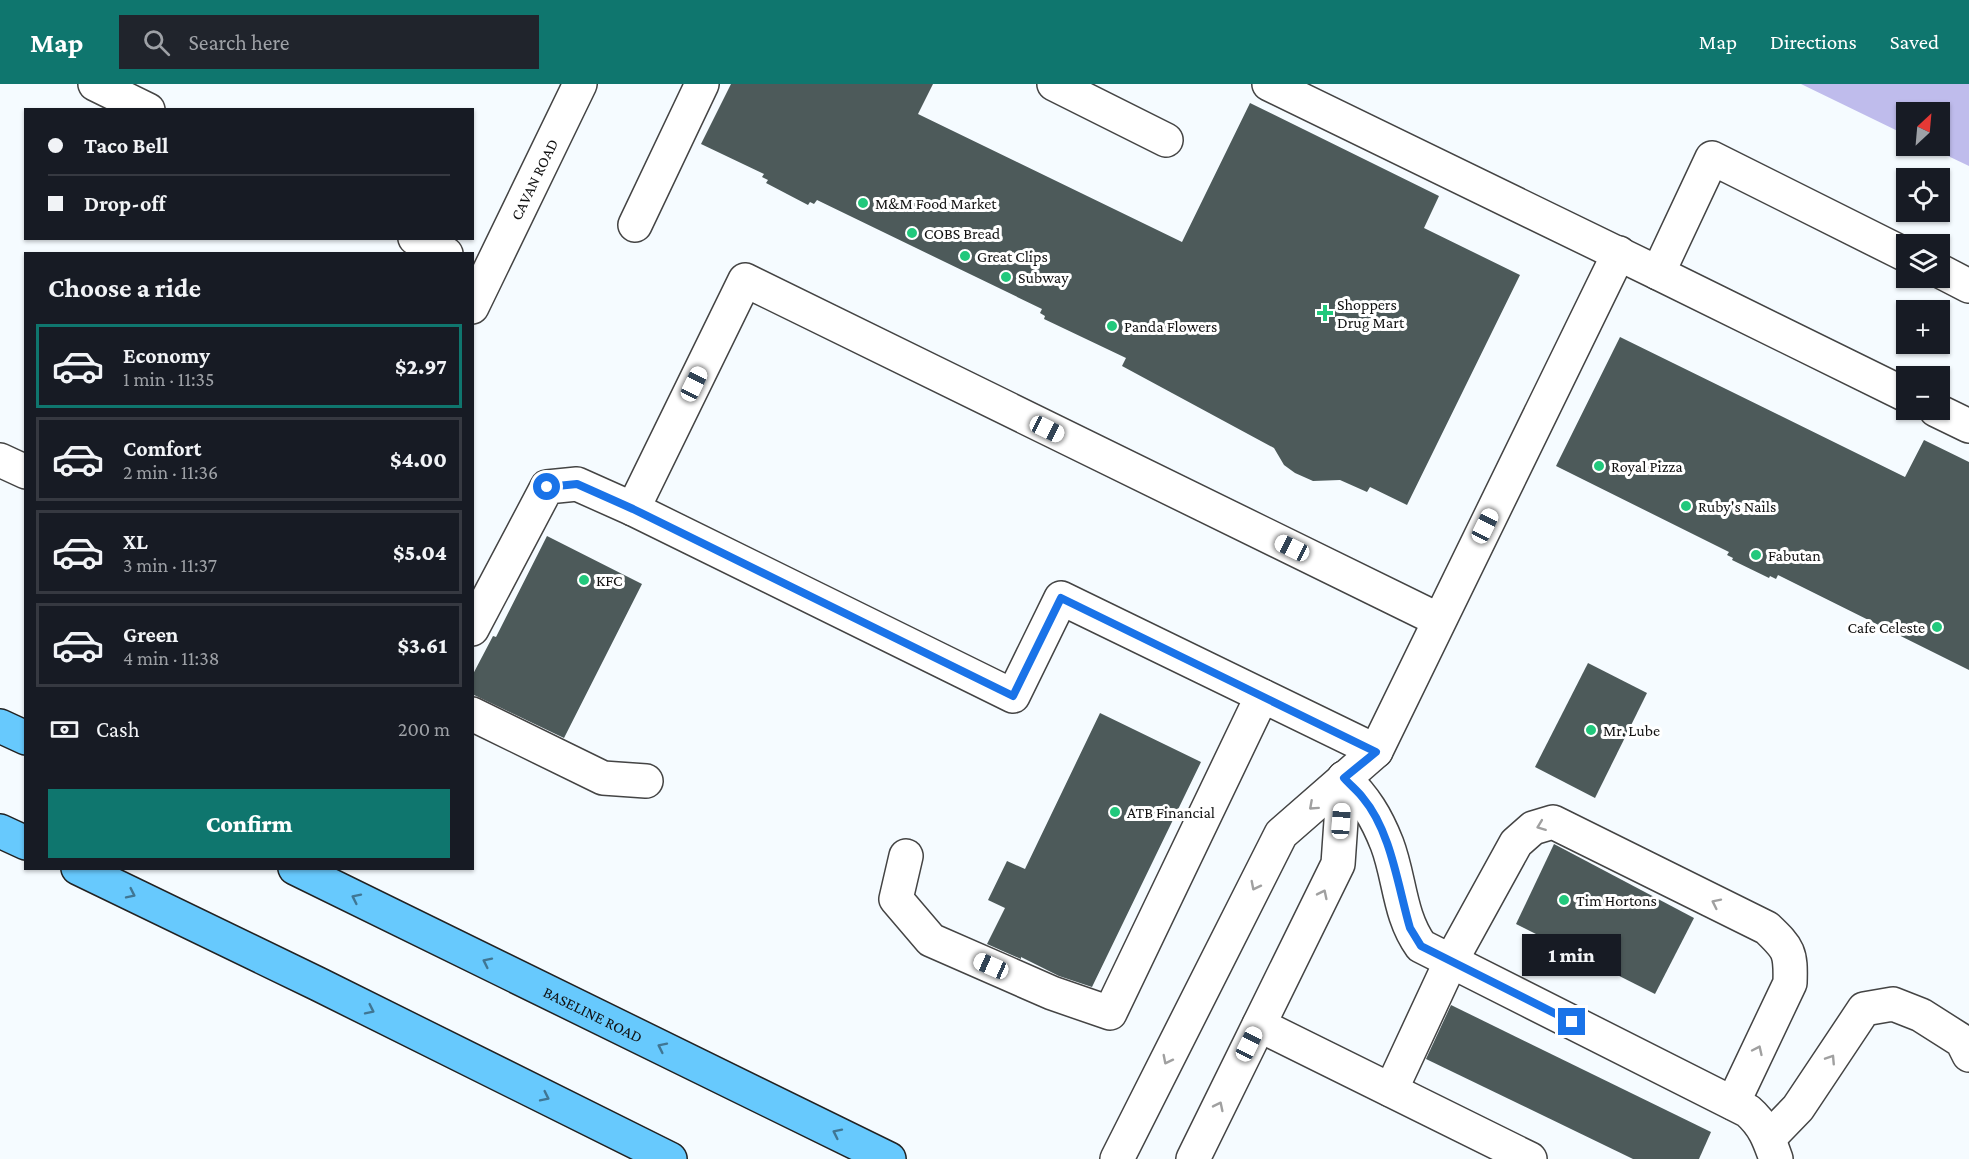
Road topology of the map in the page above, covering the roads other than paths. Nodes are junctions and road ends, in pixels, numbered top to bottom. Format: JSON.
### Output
{"nodes":[{"id":1,"x":95,"y":84,"type":"edge"},
{"id":2,"x":580,"y":84,"type":"edge"},
{"id":3,"x":702,"y":84,"type":"edge"},
{"id":4,"x":1054,"y":84,"type":"edge"},
{"id":5,"x":1269,"y":84,"type":"edge"},
{"id":6,"x":144,"y":108,"type":"edge"},
{"id":7,"x":1166,"y":140,"type":"dead end"},
{"id":8,"x":635,"y":225,"type":"dead end"},
{"id":9,"x":419,"y":240,"type":"edge"},
{"id":10,"x":1896,"y":250,"type":"edge"},
{"id":11,"x":442,"y":252,"type":"edge"},
{"id":12,"x":1619,"y":253,"type":"junction"},
{"id":13,"x":481,"y":270,"type":"edge"},
{"id":14,"x":1658,"y":273,"type":"junction"},
{"id":15,"x":1950,"y":276,"type":"edge"},
{"id":16,"x":1969,"y":286,"type":"edge"},
{"id":17,"x":474,"y":299,"type":"edge"},
{"id":18,"x":1896,"y":390,"type":"edge"},
{"id":19,"x":1950,"y":417,"type":"edge"},
{"id":20,"x":1969,"y":426,"type":"edge"},
{"id":21,"x":0,"y":460,"type":"edge"},
{"id":22,"x":24,"y":471,"type":"edge"},
{"id":23,"x":633,"y":509,"type":"junction"},
{"id":24,"x":1439,"y":620,"type":"junction"},
{"id":25,"x":474,"y":625,"type":"edge"},
{"id":26,"x":1262,"y":696,"type":"junction"},
{"id":27,"x":474,"y":715,"type":"edge"},
{"id":28,"x":0,"y":726,"type":"edge"},
{"id":29,"x":24,"y":737,"type":"edge"},
{"id":30,"x":1376,"y":752,"type":"junction"},
{"id":31,"x":1344,"y":778,"type":"junction"},
{"id":32,"x":646,"y":781,"type":"dead end"},
{"id":33,"x":0,"y":831,"type":"edge"},
{"id":34,"x":24,"y":842,"type":"edge"},
{"id":35,"x":906,"y":856,"type":"dead end"},
{"id":36,"x":82,"y":870,"type":"edge"},
{"id":37,"x":299,"y":870,"type":"edge"},
{"id":38,"x":1451,"y":962,"type":"junction"},
{"id":39,"x":1259,"y":1025,"type":"junction"},
{"id":40,"x":1969,"y":1055,"type":"edge"},
{"id":41,"x":1391,"y":1090,"type":"junction"},
{"id":42,"x":1733,"y":1103,"type":"junction"},
{"id":43,"x":1772,"y":1149,"type":"edge"},
{"id":44,"x":670,"y":1159,"type":"edge"},
{"id":45,"x":889,"y":1159,"type":"edge"},
{"id":46,"x":1117,"y":1159,"type":"edge"},
{"id":47,"x":1193,"y":1159,"type":"edge"},
{"id":48,"x":1530,"y":1159,"type":"edge"}],
"edges":[{"from":1,"to":6,"type":"street"},
{"from":2,"to":13,"type":"street","name":"CAVAN ROAD"},
{"from":3,"to":8,"type":"street"},
{"from":4,"to":7,"type":"street"},
{"from":5,"to":12,"type":"street"},
{"from":9,"to":11,"type":"street"},
{"from":10,"to":14,"type":"street"},
{"from":12,"to":14,"type":"street"},
{"from":12,"to":24,"type":"street"},
{"from":13,"to":17,"type":"street","name":"CAVAN ROAD"},
{"from":14,"to":18,"type":"street"},
{"from":15,"to":16,"type":"street"},
{"from":19,"to":20,"type":"street"},
{"from":21,"to":22,"type":"street"},
{"from":23,"to":24,"type":"street"},
{"from":23,"to":25,"type":"street"},
{"from":23,"to":26,"type":"street"},
{"from":24,"to":30,"type":"street"},
{"from":26,"to":30,"type":"street"},
{"from":26,"to":35,"type":"street"},
{"from":27,"to":32,"type":"street"},
{"from":28,"to":29,"type":"main road"},
{"from":30,"to":31,"type":"street"},
{"from":31,"to":38,"type":"street"},
{"from":39,"to":31,"type":"street","one_way":true},
{"from":31,"to":46,"type":"street","one_way":true},
{"from":33,"to":34,"type":"main road"},
{"from":36,"to":44,"type":"main road","one_way":true},
{"from":45,"to":37,"type":"main road","name":"BASELINE ROAD","one_way":true},
{"from":38,"to":41,"type":"street"},
{"from":38,"to":42,"type":"street"},
{"from":42,"to":38,"type":"street","one_way":true},
{"from":39,"to":41,"type":"street"},
{"from":47,"to":39,"type":"street","one_way":true},
{"from":43,"to":40,"type":"street","one_way":true},
{"from":41,"to":48,"type":"street"},
{"from":42,"to":43,"type":"street"}]}
